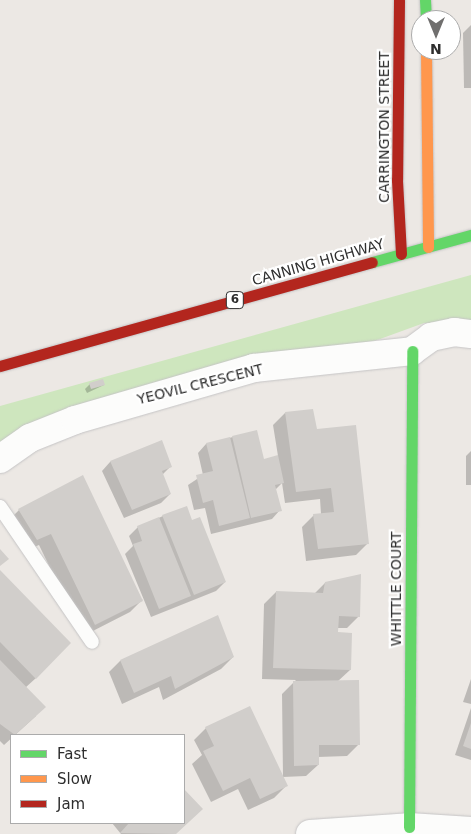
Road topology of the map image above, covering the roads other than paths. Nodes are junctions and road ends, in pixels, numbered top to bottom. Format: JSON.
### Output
{"nodes":[{"id":1,"x":399,"y":0,"type":"edge"},
{"id":2,"x":426,"y":60,"type":"edge"},
{"id":3,"x":471,"y":235,"type":"edge"},
{"id":4,"x":428,"y":247,"type":"junction"},
{"id":5,"x":401,"y":254,"type":"junction"},
{"id":6,"x":471,"y":334,"type":"edge"},
{"id":7,"x":412,"y":351,"type":"junction"},
{"id":8,"x":0,"y":366,"type":"edge"},
{"id":9,"x":0,"y":458,"type":"edge"},
{"id":10,"x":0,"y":507,"type":"edge"},
{"id":11,"x":92,"y":642,"type":"dead end"},
{"id":12,"x":409,"y":826,"type":"junction"},
{"id":13,"x":471,"y":830,"type":"edge"},
{"id":14,"x":310,"y":834,"type":"edge"}],
"edges":[{"from":1,"to":5,"type":"main road","name":"CARRINGTON STREET"},
{"from":2,"to":4,"type":"main road"},
{"from":3,"to":4,"type":"main road","name":"CANNING HIGHWAY","number":"6"},
{"from":4,"to":5,"type":"main road","name":"CANNING HIGHWAY","number":"6"},
{"from":5,"to":8,"type":"main road","name":"CANNING HIGHWAY","number":"6"},
{"from":6,"to":7,"type":"street"},
{"from":7,"to":9,"type":"street","name":"YEOVIL CRESCENT"},
{"from":7,"to":12,"type":"main road","name":"WHITTLE COURT"},
{"from":10,"to":11,"type":"lane"},
{"from":12,"to":13,"type":"street"},
{"from":12,"to":14,"type":"street"}]}
